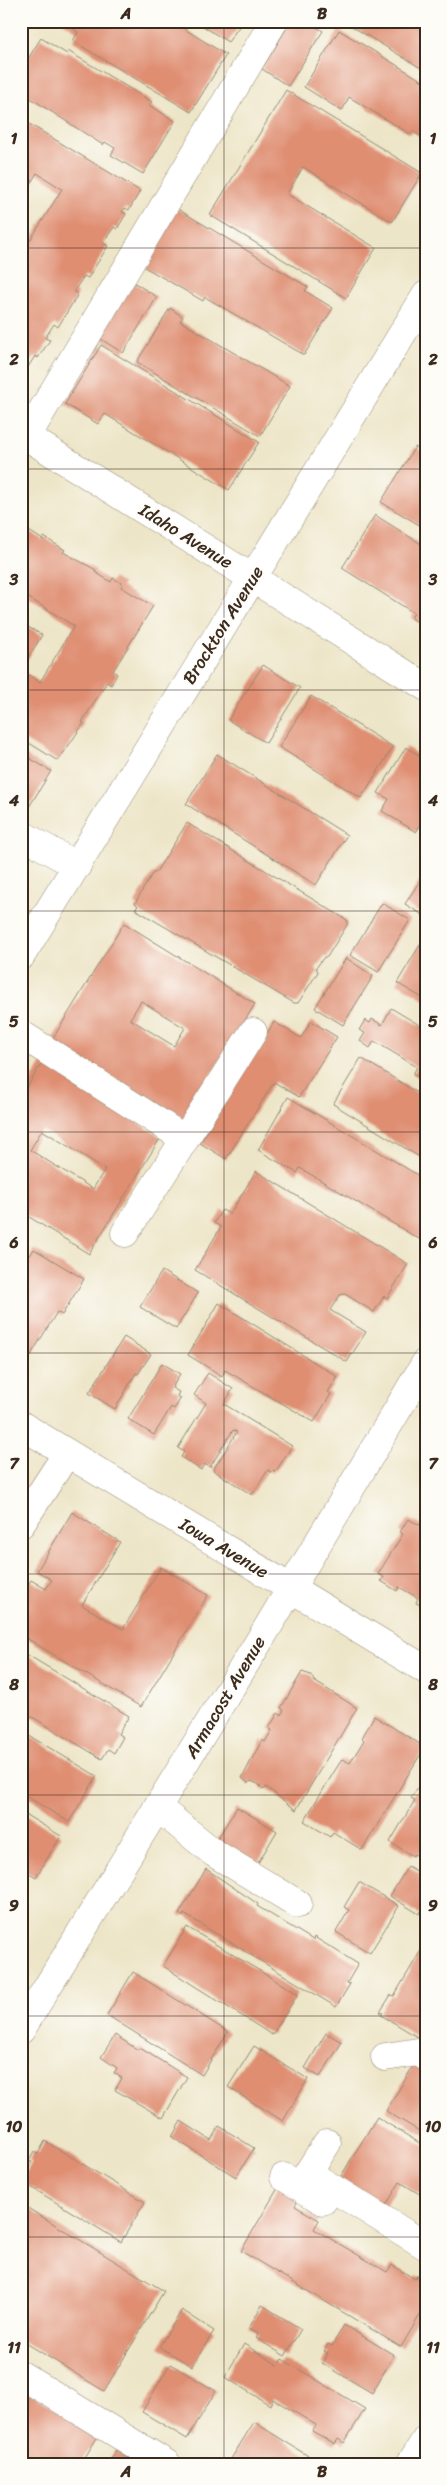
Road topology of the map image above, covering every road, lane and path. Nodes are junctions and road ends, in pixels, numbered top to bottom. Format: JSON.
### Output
{"nodes":[{"id":1,"x":274,"y":21,"type":"edge"},
{"id":2,"x":426,"y":295,"type":"edge"},
{"id":3,"x":24,"y":434,"type":"edge"},
{"id":4,"x":253,"y":578,"type":"junction"},
{"id":5,"x":426,"y":687,"type":"edge"},
{"id":6,"x":21,"y":834,"type":"edge"},
{"id":7,"x":77,"y":866,"type":"junction"},
{"id":8,"x":21,"y":956,"type":"edge"},
{"id":9,"x":253,"y":1032,"type":"dead end"},
{"id":10,"x":21,"y":1034,"type":"edge"},
{"id":11,"x":184,"y":1139,"type":"junction"},
{"id":12,"x":125,"y":1233,"type":"dead end"},
{"id":13,"x":426,"y":1362,"type":"edge"},
{"id":14,"x":21,"y":1425,"type":"edge"},
{"id":15,"x":67,"y":1452,"type":"junction"},
{"id":16,"x":21,"y":1524,"type":"edge"},
{"id":17,"x":291,"y":1588,"type":"junction"},
{"id":18,"x":426,"y":1670,"type":"edge"},
{"id":19,"x":157,"y":1807,"type":"junction"},
{"id":20,"x":298,"y":1904,"type":"dead end"},
{"id":21,"x":21,"y":2030,"type":"edge"},
{"id":22,"x":426,"y":2056,"type":"edge"},
{"id":23,"x":385,"y":2057,"type":"dead end"},
{"id":24,"x":327,"y":2143,"type":"dead end"},
{"id":25,"x":284,"y":2177,"type":"dead end"},
{"id":26,"x":426,"y":2246,"type":"edge"},
{"id":27,"x":426,"y":2264,"type":"edge"},
{"id":28,"x":21,"y":2375,"type":"edge"},
{"id":29,"x":426,"y":2439,"type":"edge"},
{"id":30,"x":167,"y":2464,"type":"edge"},
{"id":31,"x":410,"y":2464,"type":"edge"}],
"edges":[{"from":1,"to":3,"type":"street"},
{"from":2,"to":4,"type":"street","name":"Brockton Avenue"},
{"from":3,"to":4,"type":"street","name":"Idaho Avenue"},
{"from":4,"to":5,"type":"street","name":"Idaho Avenue"},
{"from":4,"to":7,"type":"street","name":"Brockton Avenue"},
{"from":6,"to":7,"type":"street"},
{"from":7,"to":8,"type":"street","name":"Brockton Avenue"},
{"from":9,"to":11,"type":"street"},
{"from":10,"to":11,"type":"street"},
{"from":11,"to":12,"type":"street"},
{"from":13,"to":17,"type":"street","name":"Armacost Avenue"},
{"from":14,"to":15,"type":"street","name":"Iowa Avenue"},
{"from":15,"to":16,"type":"street"},
{"from":15,"to":17,"type":"street","name":"Iowa Avenue"},
{"from":17,"to":18,"type":"street","name":"Iowa Avenue"},
{"from":17,"to":19,"type":"street","name":"Armacost Avenue"},
{"from":19,"to":20,"type":"street"},
{"from":19,"to":21,"type":"street","name":"Armacost Avenue"},
{"from":22,"to":23,"type":"street"},
{"from":24,"to":26,"type":"street"},
{"from":25,"to":27,"type":"street"},
{"from":28,"to":30,"type":"street"},
{"from":29,"to":31,"type":"street"}]}
